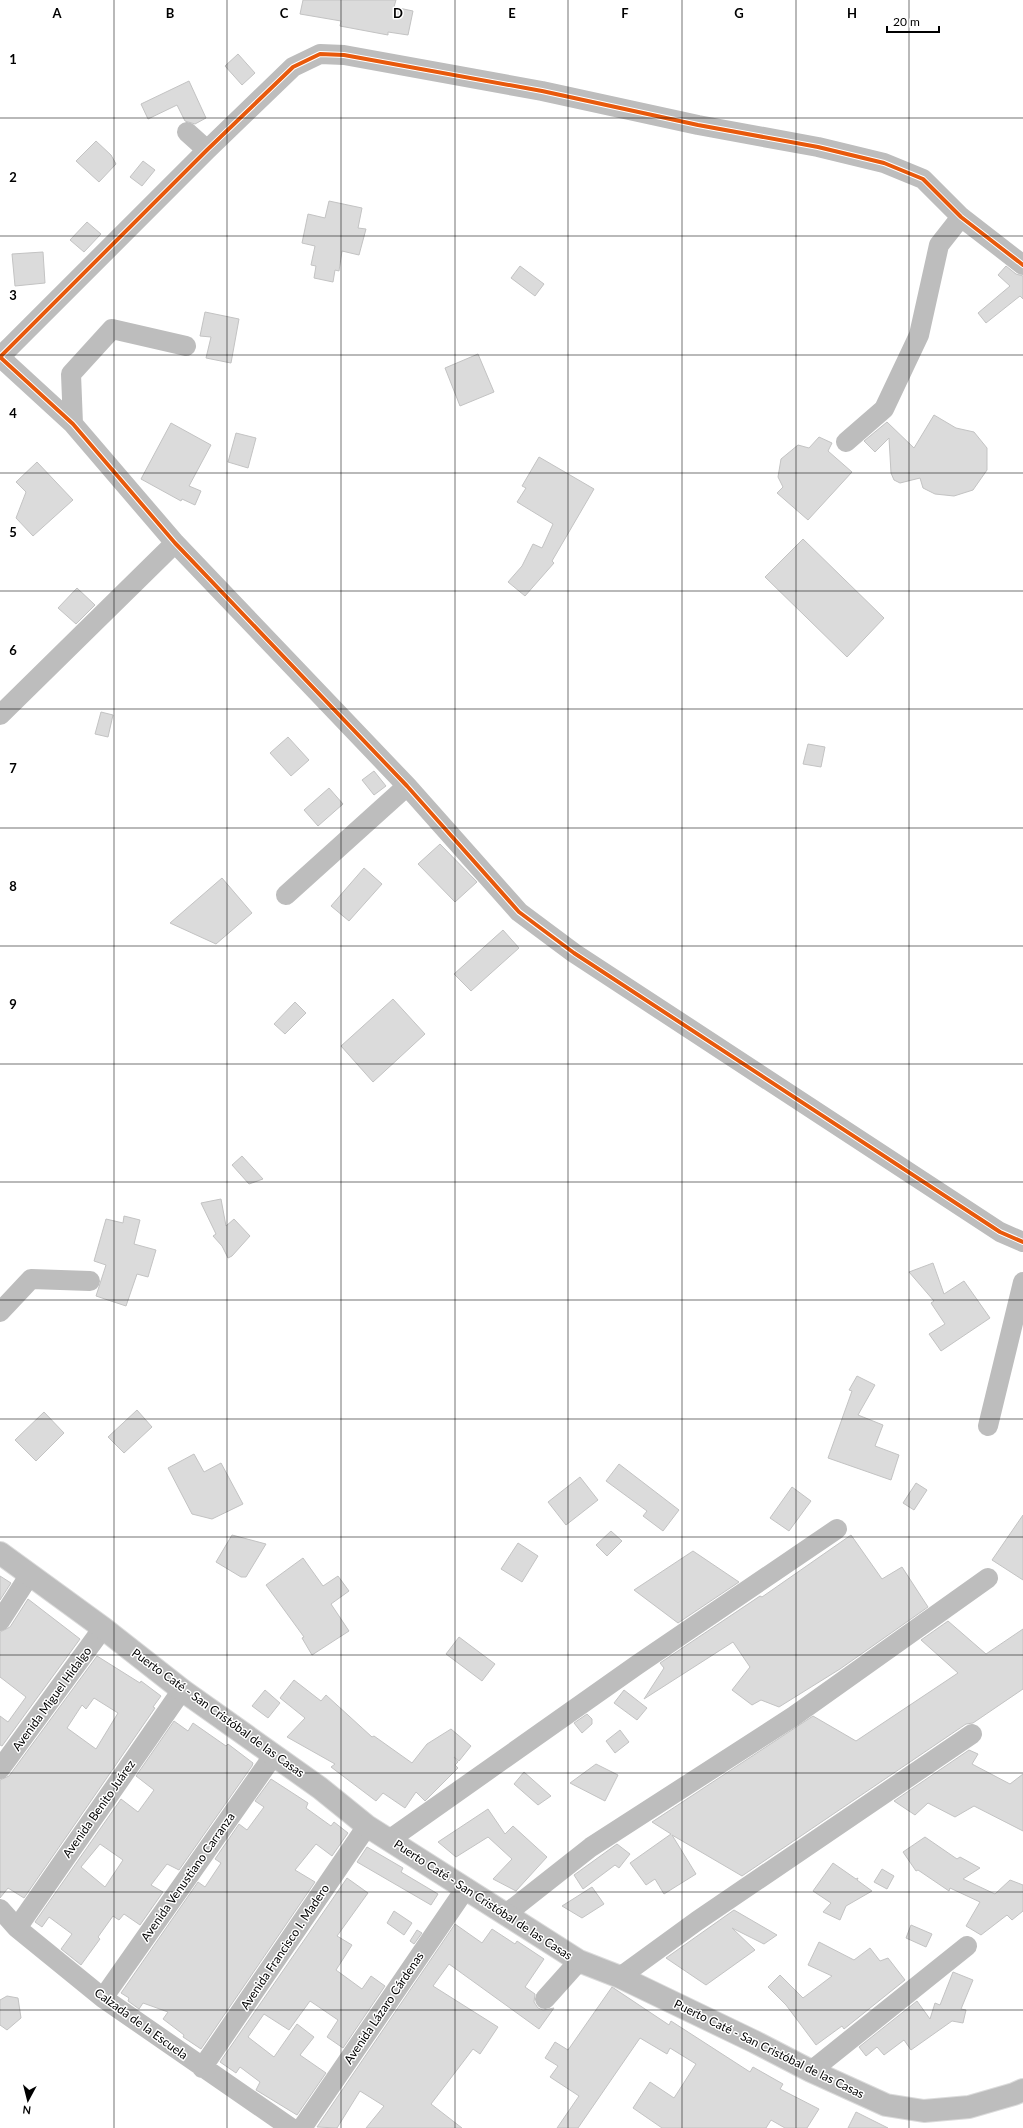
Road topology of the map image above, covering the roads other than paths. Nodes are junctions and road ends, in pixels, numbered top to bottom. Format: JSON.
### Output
{"nodes":[{"id":1,"x":187,"y":132,"type":"dead end"},
{"id":2,"x":207,"y":150,"type":"junction"},
{"id":3,"x":961,"y":217,"type":"junction"},
{"id":4,"x":1023,"y":265,"type":"edge"},
{"id":5,"x":186,"y":346,"type":"dead end"},
{"id":6,"x":0,"y":357,"type":"edge"},
{"id":7,"x":73,"y":424,"type":"junction"},
{"id":8,"x":846,"y":442,"type":"dead end"},
{"id":9,"x":175,"y":544,"type":"junction"},
{"id":10,"x":0,"y":715,"type":"edge"},
{"id":11,"x":406,"y":786,"type":"junction"},
{"id":12,"x":286,"y":895,"type":"dead end"},
{"id":13,"x":1023,"y":1242,"type":"edge"},
{"id":14,"x":90,"y":1281,"type":"dead end"},
{"id":15,"x":1023,"y":1282,"type":"edge"},
{"id":16,"x":0,"y":1312,"type":"edge"},
{"id":17,"x":988,"y":1426,"type":"dead end"},
{"id":18,"x":837,"y":1529,"type":"dead end"},
{"id":19,"x":0,"y":1553,"type":"edge"},
{"id":20,"x":29,"y":1576,"type":"junction"},
{"id":21,"x":988,"y":1578,"type":"dead end"},
{"id":22,"x":0,"y":1621,"type":"edge"},
{"id":23,"x":103,"y":1628,"type":"junction"},
{"id":24,"x":182,"y":1690,"type":"junction"},
{"id":25,"x":972,"y":1734,"type":"dead end"},
{"id":26,"x":273,"y":1756,"type":"junction"},
{"id":27,"x":0,"y":1770,"type":"edge"},
{"id":28,"x":367,"y":1826,"type":"junction"},
{"id":29,"x":389,"y":1840,"type":"junction"},
{"id":30,"x":466,"y":1888,"type":"junction"},
{"id":31,"x":0,"y":1909,"type":"edge"},
{"id":32,"x":506,"y":1914,"type":"junction"},
{"id":33,"x":17,"y":1928,"type":"junction"},
{"id":34,"x":967,"y":1946,"type":"dead end"},
{"id":35,"x":579,"y":1962,"type":"junction"},
{"id":36,"x":620,"y":1977,"type":"junction"},
{"id":37,"x":103,"y":1998,"type":"junction"},
{"id":38,"x":545,"y":1999,"type":"dead end"},
{"id":39,"x":202,"y":2068,"type":"junction"},
{"id":40,"x":811,"y":2071,"type":"junction"},
{"id":41,"x":1023,"y":2090,"type":"edge"},
{"id":42,"x":291,"y":2128,"type":"edge"},
{"id":43,"x":302,"y":2128,"type":"edge"}],
"edges":[{"from":1,"to":2,"type":"street"},
{"from":2,"to":3,"type":"street"},
{"from":2,"to":6,"type":"street"},
{"from":3,"to":4,"type":"street"},
{"from":3,"to":8,"type":"street"},
{"from":5,"to":7,"type":"street"},
{"from":6,"to":7,"type":"street"},
{"from":7,"to":9,"type":"street"},
{"from":9,"to":10,"type":"street"},
{"from":9,"to":11,"type":"street"},
{"from":11,"to":12,"type":"street"},
{"from":11,"to":13,"type":"street"},
{"from":14,"to":16,"type":"street"},
{"from":15,"to":17,"type":"street"},
{"from":18,"to":29,"type":"street"},
{"from":19,"to":20,"type":"main road","name":"Puerto Caté - San Cristóbal de las Casas"},
{"from":20,"to":22,"type":"street"},
{"from":20,"to":23,"type":"main road","name":"Puerto Caté - San Cristóbal de las Casas"},
{"from":21,"to":32,"type":"street"},
{"from":23,"to":24,"type":"main road","name":"Puerto Caté - San Cristóbal de las Casas"},
{"from":23,"to":27,"type":"street","name":"Avenida Miguel Hidalgo"},
{"from":24,"to":26,"type":"main road","name":"Puerto Caté - San Cristóbal de las Casas"},
{"from":24,"to":33,"type":"street","name":"Avenida Benito Juárez"},
{"from":25,"to":36,"type":"street"},
{"from":26,"to":28,"type":"main road","name":"Puerto Caté - San Cristóbal de las Casas"},
{"from":26,"to":37,"type":"street","name":"Avenida Venustiano Carranza"},
{"from":28,"to":29,"type":"main road","name":"Puerto Caté - San Cristóbal de las Casas"},
{"from":28,"to":39,"type":"street","name":"Avenida Francisco I. Madero"},
{"from":29,"to":30,"type":"main road","name":"Puerto Caté - San Cristóbal de las Casas"},
{"from":30,"to":32,"type":"main road","name":"Puerto Caté - San Cristóbal de las Casas"},
{"from":30,"to":43,"type":"street","name":"Avenida Lázaro Cárdenas"},
{"from":31,"to":33,"type":"street","name":"Calzada de la Escuela"},
{"from":32,"to":35,"type":"main road","name":"Puerto Caté - San Cristóbal de las Casas"},
{"from":33,"to":37,"type":"street","name":"Calzada de la Escuela"},
{"from":34,"to":40,"type":"street"},
{"from":35,"to":36,"type":"main road","name":"Puerto Caté - San Cristóbal de las Casas"},
{"from":35,"to":38,"type":"street"},
{"from":36,"to":40,"type":"main road","name":"Puerto Caté - San Cristóbal de las Casas"},
{"from":37,"to":39,"type":"street","name":"Calzada de la Escuela"},
{"from":39,"to":42,"type":"street","name":"Calzada de la Escuela"},
{"from":40,"to":41,"type":"main road","name":"Puerto Caté - San Cristóbal de las Casas"}]}
